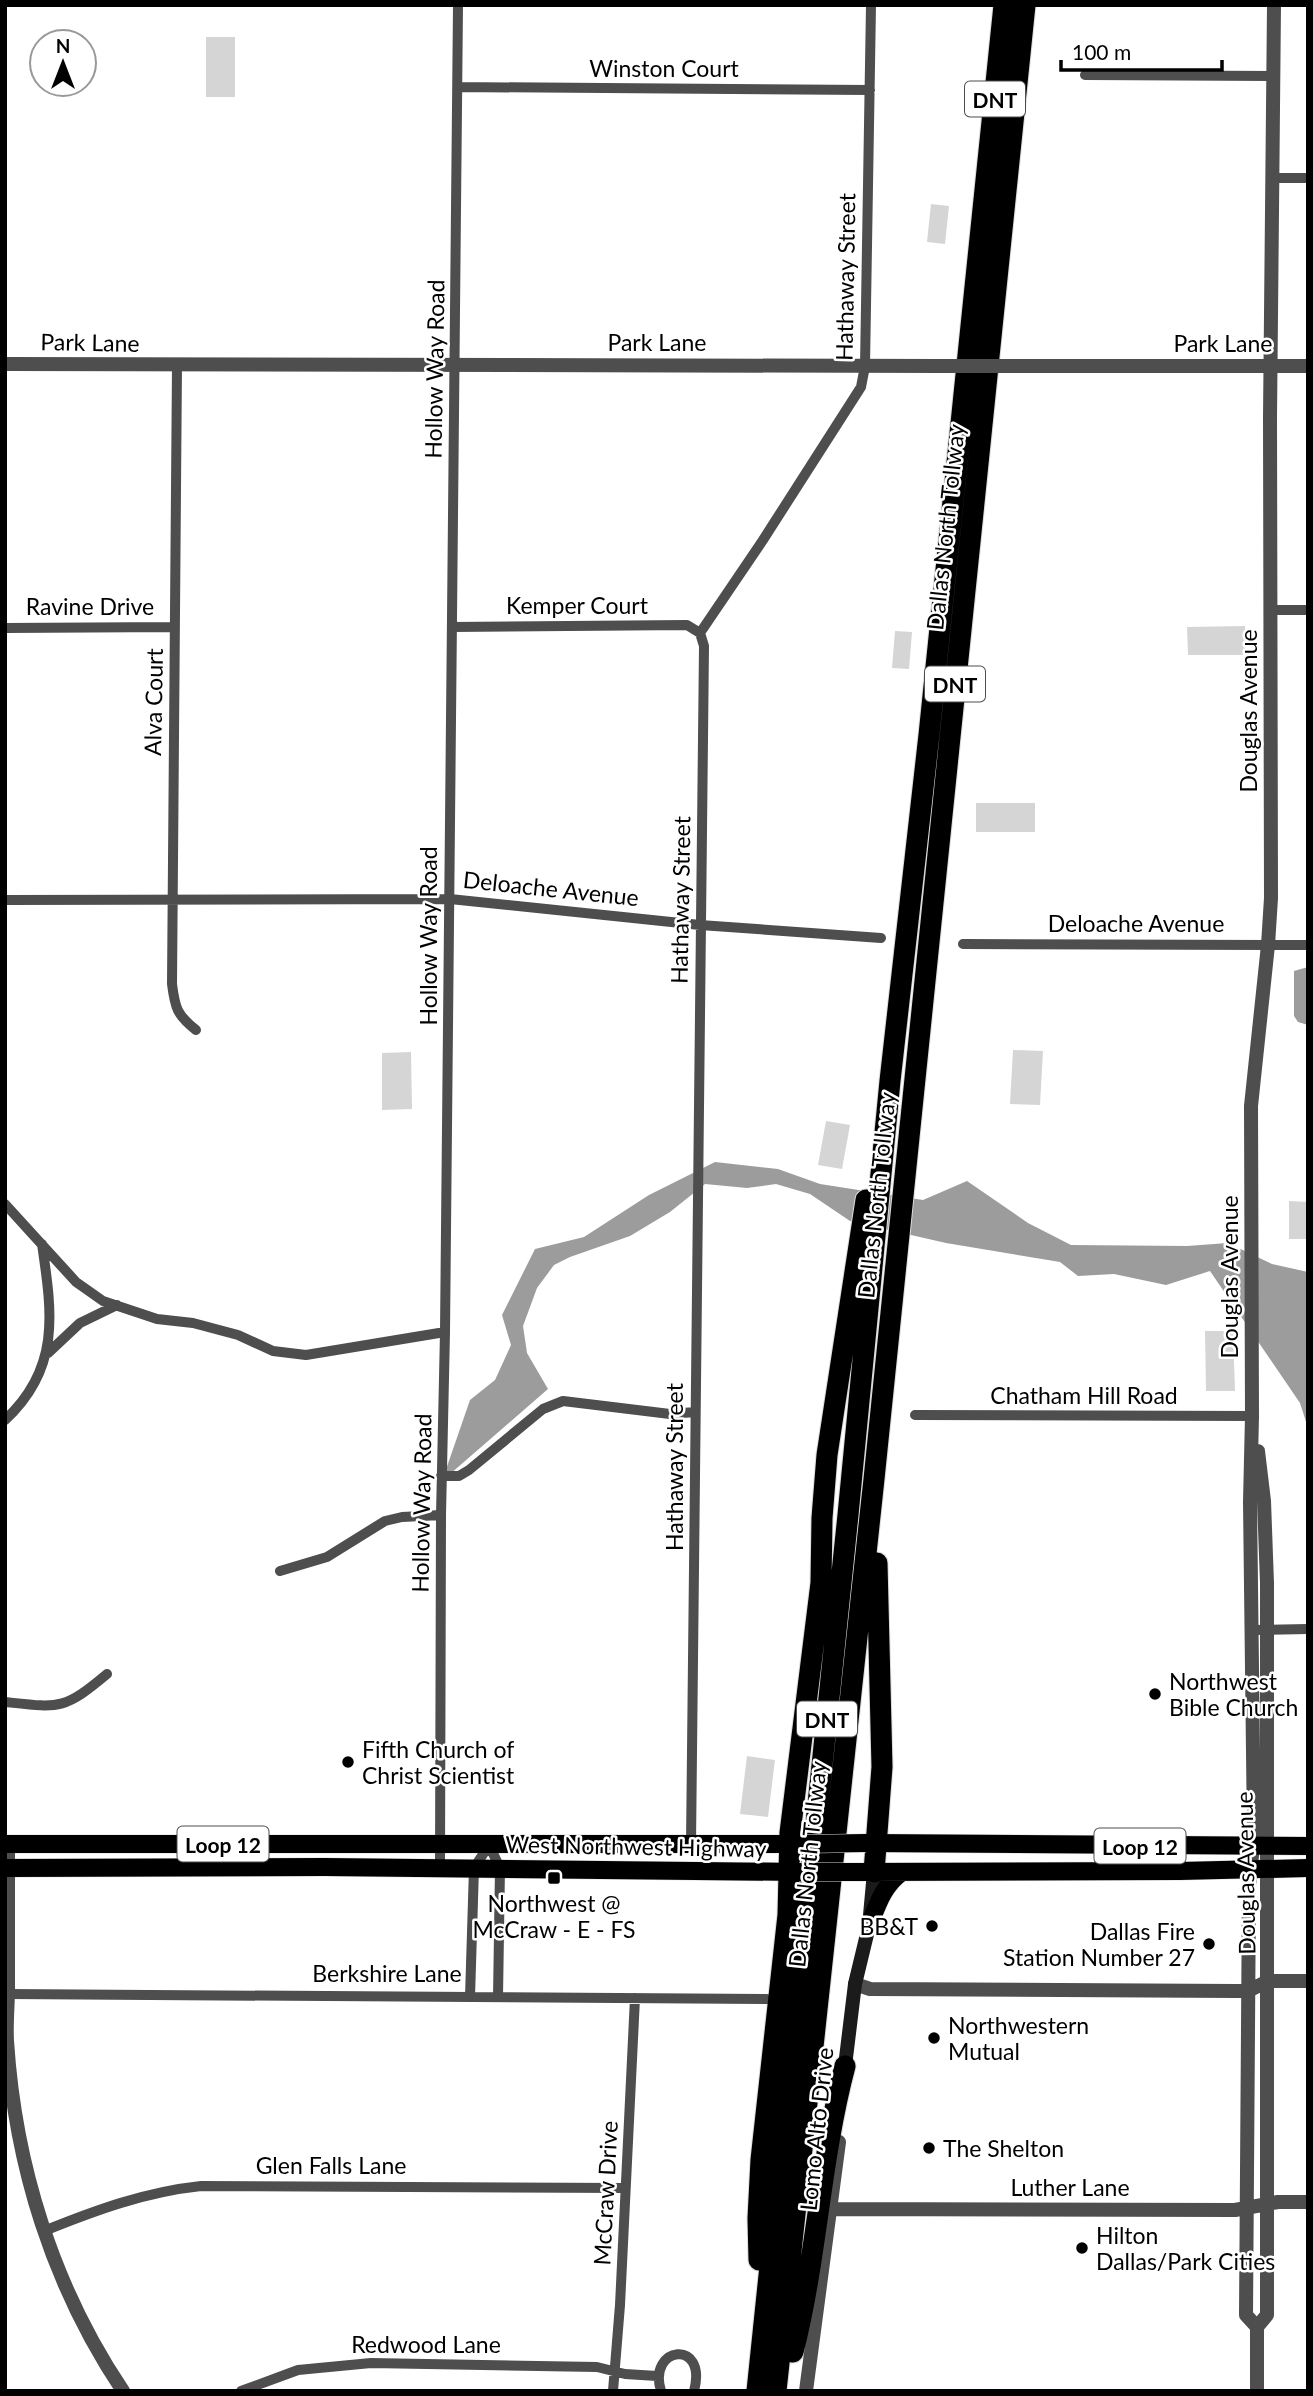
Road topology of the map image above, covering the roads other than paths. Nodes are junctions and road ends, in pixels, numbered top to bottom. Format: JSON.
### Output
{"nodes":[{"id":1,"x":458,"y":5,"type":"edge"},
{"id":2,"x":871,"y":5,"type":"edge"},
{"id":3,"x":1004,"y":5,"type":"edge"},
{"id":4,"x":1025,"y":5,"type":"edge"},
{"id":5,"x":1274,"y":5,"type":"edge"},
{"id":6,"x":1085,"y":75,"type":"dead end"},
{"id":7,"x":1273,"y":76,"type":"junction"},
{"id":8,"x":458,"y":88,"type":"junction"},
{"id":9,"x":870,"y":90,"type":"junction"},
{"id":10,"x":1272,"y":178,"type":"junction"},
{"id":11,"x":1308,"y":178,"type":"edge"},
{"id":12,"x":5,"y":364,"type":"edge"},
{"id":13,"x":454,"y":364,"type":"junction"},
{"id":14,"x":177,"y":365,"type":"junction"},
{"id":15,"x":865,"y":366,"type":"junction"},
{"id":16,"x":1272,"y":366,"type":"junction"},
{"id":17,"x":1308,"y":366,"type":"edge"},
{"id":18,"x":1270,"y":610,"type":"junction"},
{"id":19,"x":1308,"y":610,"type":"edge"},
{"id":20,"x":452,"y":626,"type":"junction"},
{"id":21,"x":175,"y":627,"type":"junction"},
{"id":22,"x":5,"y":628,"type":"edge"},
{"id":23,"x":700,"y":633,"type":"junction"},
{"id":24,"x":171,"y":899,"type":"junction"},
{"id":25,"x":450,"y":899,"type":"junction"},
{"id":26,"x":5,"y":900,"type":"edge"},
{"id":27,"x":701,"y":925,"type":"junction"},
{"id":28,"x":881,"y":938,"type":"dead end"},
{"id":29,"x":963,"y":944,"type":"dead end"},
{"id":30,"x":1268,"y":945,"type":"junction"},
{"id":31,"x":1308,"y":945,"type":"edge"},
{"id":32,"x":196,"y":1030,"type":"dead end"},
{"id":33,"x":890,"y":1081,"type":"junction"},
{"id":34,"x":5,"y":1204,"type":"edge"},
{"id":35,"x":42,"y":1244,"type":"junction"},
{"id":36,"x":117,"y":1306,"type":"junction"},
{"id":37,"x":445,"y":1332,"type":"junction"},
{"id":38,"x":46,"y":1355,"type":"junction"},
{"id":39,"x":695,"y":1412,"type":"junction"},
{"id":40,"x":915,"y":1415,"type":"dead end"},
{"id":41,"x":1252,"y":1416,"type":"junction"},
{"id":42,"x":5,"y":1420,"type":"edge"},
{"id":43,"x":441,"y":1476,"type":"junction"},
{"id":44,"x":874,"y":1479,"type":"junction"},
{"id":45,"x":440,"y":1514,"type":"junction"},
{"id":46,"x":280,"y":1571,"type":"dead end"},
{"id":47,"x":1308,"y":1629,"type":"edge"},
{"id":48,"x":1259,"y":1630,"type":"junction"},
{"id":49,"x":107,"y":1674,"type":"dead end"},
{"id":50,"x":5,"y":1702,"type":"edge"},
{"id":51,"x":6,"y":1844,"type":"edge"},
{"id":52,"x":691,"y":1844,"type":"junction"},
{"id":53,"x":796,"y":1844,"type":"junction"},
{"id":54,"x":872,"y":1844,"type":"junction"},
{"id":55,"x":441,"y":1845,"type":"junction"},
{"id":56,"x":489,"y":1845,"type":"junction"},
{"id":57,"x":1207,"y":1846,"type":"junction"},
{"id":58,"x":1260,"y":1846,"type":"junction"},
{"id":59,"x":1308,"y":1846,"type":"edge"},
{"id":60,"x":440,"y":1867,"type":"junction"},
{"id":61,"x":7,"y":1868,"type":"edge"},
{"id":62,"x":474,"y":1868,"type":"junction"},
{"id":63,"x":500,"y":1868,"type":"junction"},
{"id":64,"x":1308,"y":1868,"type":"edge"},
{"id":65,"x":1206,"y":1869,"type":"junction"},
{"id":66,"x":1260,"y":1869,"type":"junction"},
{"id":67,"x":794,"y":1872,"type":"junction"},
{"id":68,"x":868,"y":1872,"type":"junction"},
{"id":69,"x":902,"y":1872,"type":"junction"},
{"id":70,"x":869,"y":1926,"type":"junction"},
{"id":71,"x":1268,"y":1981,"type":"junction"},
{"id":72,"x":1308,"y":1981,"type":"edge"},
{"id":73,"x":855,"y":1984,"type":"junction"},
{"id":74,"x":1248,"y":1991,"type":"junction"},
{"id":75,"x":8,"y":1994,"type":"junction"},
{"id":76,"x":470,"y":1997,"type":"junction"},
{"id":77,"x":498,"y":1997,"type":"junction"},
{"id":78,"x":635,"y":1998,"type":"junction"},
{"id":79,"x":767,"y":1999,"type":"dead end"},
{"id":80,"x":1248,"y":2064,"type":"junction"},
{"id":81,"x":1267,"y":2064,"type":"junction"},
{"id":82,"x":845,"y":2066,"type":"junction"},
{"id":83,"x":1247,"y":2090,"type":"junction"},
{"id":84,"x":1267,"y":2090,"type":"junction"},
{"id":85,"x":625,"y":2188,"type":"junction"},
{"id":86,"x":1308,"y":2202,"type":"edge"},
{"id":87,"x":1266,"y":2204,"type":"junction"},
{"id":88,"x":1246,"y":2208,"type":"junction"},
{"id":89,"x":832,"y":2209,"type":"junction"},
{"id":90,"x":44,"y":2231,"type":"junction"},
{"id":91,"x":1257,"y":2327,"type":"junction"},
{"id":92,"x":760,"y":2356,"type":"junction"},
{"id":93,"x":614,"y":2371,"type":"junction"},
{"id":94,"x":657,"y":2376,"type":"junction"},
{"id":95,"x":123,"y":2391,"type":"edge"},
{"id":96,"x":241,"y":2391,"type":"edge"},
{"id":97,"x":613,"y":2391,"type":"edge"},
{"id":98,"x":661,"y":2391,"type":"edge"},
{"id":99,"x":694,"y":2391,"type":"edge"},
{"id":100,"x":757,"y":2391,"type":"edge"},
{"id":101,"x":778,"y":2391,"type":"edge"},
{"id":102,"x":806,"y":2391,"type":"edge"},
{"id":103,"x":1257,"y":2391,"type":"edge"}],
"edges":[{"from":1,"to":8,"type":"street","name":"Hollow Way Road"},
{"from":2,"to":9,"type":"street","name":"Hathaway Street"},
{"from":3,"to":33,"type":"highway","name":"Dallas North Tollway","number":"DNT"},
{"from":4,"to":44,"type":"highway","name":"Dallas North Tollway","number":"DNT"},
{"from":5,"to":7,"type":"street","name":"Douglas Avenue"},
{"from":6,"to":7,"type":"street"},
{"from":7,"to":10,"type":"street","name":"Douglas Avenue"},
{"from":8,"to":9,"type":"street","name":"Winston Court"},
{"from":8,"to":13,"type":"street","name":"Hollow Way Road"},
{"from":9,"to":15,"type":"street","name":"Hathaway Street"},
{"from":10,"to":11,"type":"street"},
{"from":10,"to":16,"type":"street","name":"Douglas Avenue"},
{"from":12,"to":14,"type":"street","name":"Park Lane"},
{"from":13,"to":14,"type":"street","name":"Park Lane"},
{"from":13,"to":15,"type":"street","name":"Park Lane"},
{"from":13,"to":20,"type":"street","name":"Hollow Way Road"},
{"from":14,"to":21,"type":"street","name":"Alva Court"},
{"from":15,"to":16,"type":"street","name":"Park Lane","bridge":true},
{"from":15,"to":23,"type":"street","name":"Hathaway Street"},
{"from":16,"to":17,"type":"street","name":"Park Lane"},
{"from":16,"to":18,"type":"street","name":"Douglas Avenue"},
{"from":18,"to":19,"type":"street"},
{"from":18,"to":30,"type":"street","name":"Douglas Avenue"},
{"from":20,"to":23,"type":"street","name":"Kemper Court"},
{"from":20,"to":25,"type":"street","name":"Hollow Way Road"},
{"from":21,"to":22,"type":"street","name":"Ravine Drive"},
{"from":21,"to":24,"type":"street","name":"Alva Court"},
{"from":23,"to":27,"type":"street","name":"Hathaway Street"},
{"from":24,"to":25,"type":"street","name":"Deloache Avenue"},
{"from":24,"to":26,"type":"street","name":"Deloache Avenue"},
{"from":24,"to":32,"type":"street","name":"Alva Court"},
{"from":25,"to":27,"type":"street","name":"Deloache Avenue"},
{"from":25,"to":37,"type":"street","name":"Hollow Way Road"},
{"from":27,"to":28,"type":"street","name":"Deloache Avenue"},
{"from":27,"to":39,"type":"street","name":"Hathaway Street"},
{"from":29,"to":30,"type":"street","name":"Deloache Avenue"},
{"from":30,"to":31,"type":"street","name":"Deloache Avenue"},
{"from":30,"to":41,"type":"street","name":"Douglas Avenue"},
{"from":33,"to":53,"type":"highway"},
{"from":33,"to":92,"type":"highway","name":"Dallas North Tollway","number":"DNT"},
{"from":34,"to":35,"type":"street"},
{"from":35,"to":36,"type":"street"},
{"from":35,"to":38,"type":"street"},
{"from":36,"to":37,"type":"street"},
{"from":36,"to":38,"type":"street"},
{"from":37,"to":43,"type":"street","name":"Hollow Way Road"},
{"from":38,"to":42,"type":"street"},
{"from":39,"to":43,"type":"street"},
{"from":39,"to":52,"type":"street","name":"Hathaway Street"},
{"from":40,"to":41,"type":"street","name":"Chatham Hill Road"},
{"from":41,"to":48,"type":"street","name":"Douglas Avenue"},
{"from":43,"to":45,"type":"street","name":"Hollow Way Road"},
{"from":44,"to":54,"type":"highway"},
{"from":44,"to":101,"type":"highway","name":"Dallas North Tollway","number":"DNT"},
{"from":45,"to":46,"type":"street"},
{"from":45,"to":55,"type":"street","name":"Hollow Way Road"},
{"from":47,"to":48,"type":"street"},
{"from":48,"to":58,"type":"street","name":"Douglas Avenue"},
{"from":49,"to":50,"type":"street"},
{"from":51,"to":55,"type":"main road","name":"West Northwest Highway","number":"Loop 12"},
{"from":51,"to":61,"type":"street"},
{"from":52,"to":53,"type":"main road","name":"West Northwest Highway","number":"Loop 12"},
{"from":52,"to":56,"type":"main road","name":"West Northwest Highway","number":"Loop 12"},
{"from":53,"to":54,"type":"main road","name":"West Northwest Highway","number":"Loop 12","bridge":true},
{"from":53,"to":67,"type":"highway"},
{"from":54,"to":57,"type":"main road","name":"West Northwest Highway","number":"Loop 12"},
{"from":54,"to":68,"type":"highway"},
{"from":55,"to":56,"type":"main road","name":"West Northwest Highway","number":"Loop 12"},
{"from":55,"to":60,"type":"street","name":"Hollow Way Road"},
{"from":56,"to":62,"type":"street"},
{"from":56,"to":63,"type":"street"},
{"from":57,"to":58,"type":"main road","name":"West Northwest Highway","number":"Loop 12"},
{"from":57,"to":65,"type":"main road"},
{"from":58,"to":59,"type":"main road","name":"West Northwest Highway","number":"Loop 12"},
{"from":58,"to":66,"type":"street","name":"Douglas Avenue"},
{"from":60,"to":61,"type":"main road","name":"West Northwest Highway","number":"Loop 12"},
{"from":60,"to":62,"type":"main road","name":"West Northwest Highway","number":"Loop 12"},
{"from":61,"to":75,"type":"street"},
{"from":62,"to":63,"type":"main road","name":"West Northwest Highway","number":"Loop 12"},
{"from":62,"to":76,"type":"street"},
{"from":63,"to":67,"type":"main road","name":"West Northwest Highway","number":"Loop 12"},
{"from":63,"to":77,"type":"street"},
{"from":64,"to":66,"type":"main road","name":"West Northwest Highway","number":"Loop 12"},
{"from":65,"to":66,"type":"main road","name":"West Northwest Highway","number":"Loop 12"},
{"from":65,"to":69,"type":"main road","name":"West Northwest Highway","number":"Loop 12"},
{"from":66,"to":71,"type":"street","name":"Douglas Avenue"},
{"from":66,"to":74,"type":"street","name":"Douglas Avenue"},
{"from":67,"to":68,"type":"main road","name":"West Northwest Highway","number":"Loop 12","bridge":true},
{"from":67,"to":92,"type":"highway"},
{"from":68,"to":69,"type":"main road","name":"West Northwest Highway","number":"Loop 12"},
{"from":68,"to":70,"type":"main road","name":"Lomo Alto Drive"},
{"from":69,"to":70,"type":"main road"},
{"from":70,"to":73,"type":"main road","name":"Lomo Alto Drive"},
{"from":71,"to":72,"type":"street"},
{"from":71,"to":74,"type":"street"},
{"from":71,"to":81,"type":"street","name":"Douglas Avenue"},
{"from":73,"to":74,"type":"street"},
{"from":73,"to":82,"type":"main road","name":"Lomo Alto Drive"},
{"from":74,"to":80,"type":"street","name":"Douglas Avenue"},
{"from":75,"to":76,"type":"street","name":"Berkshire Lane"},
{"from":75,"to":90,"type":"street"},
{"from":76,"to":77,"type":"street","name":"Berkshire Lane"},
{"from":77,"to":78,"type":"street","name":"Berkshire Lane"},
{"from":78,"to":79,"type":"street","name":"Berkshire Lane"},
{"from":78,"to":85,"type":"street","name":"McCraw Drive"},
{"from":80,"to":81,"type":"street"},
{"from":80,"to":83,"type":"street","name":"Douglas Avenue"},
{"from":81,"to":84,"type":"street","name":"Douglas Avenue"},
{"from":82,"to":89,"type":"street","name":"Lomo Alto Drive"},
{"from":82,"to":101,"type":"highway"},
{"from":83,"to":84,"type":"street"},
{"from":83,"to":88,"type":"street","name":"Douglas Avenue"},
{"from":84,"to":87,"type":"street","name":"Douglas Avenue"},
{"from":85,"to":90,"type":"street","name":"Glen Falls Lane"},
{"from":85,"to":93,"type":"street","name":"McCraw Drive"},
{"from":86,"to":87,"type":"street","name":"Luther Lane"},
{"from":87,"to":88,"type":"street","name":"Luther Lane"},
{"from":87,"to":91,"type":"street","name":"Douglas Avenue"},
{"from":88,"to":89,"type":"street","name":"Luther Lane"},
{"from":88,"to":91,"type":"street","name":"Douglas Avenue"},
{"from":89,"to":102,"type":"street","name":"Lomo Alto Drive"},
{"from":90,"to":95,"type":"street"},
{"from":91,"to":103,"type":"street","name":"Douglas Avenue"},
{"from":92,"to":100,"type":"highway","name":"Dallas North Tollway","number":"DNT"},
{"from":93,"to":94,"type":"street","name":"Redwood Lane"},
{"from":93,"to":96,"type":"street","name":"Redwood Lane"},
{"from":93,"to":97,"type":"street","name":"McCraw Drive"},
{"from":94,"to":98,"type":"street"},
{"from":94,"to":99,"type":"street"}]}
